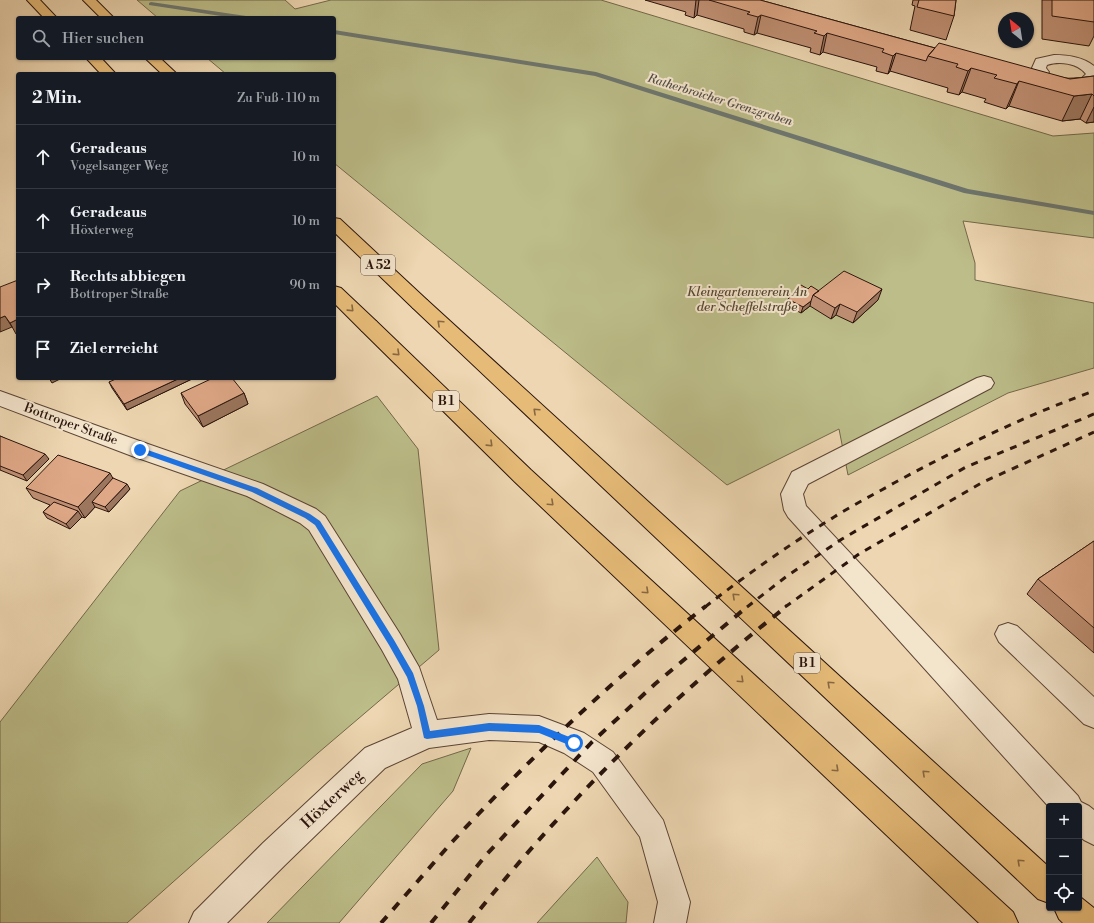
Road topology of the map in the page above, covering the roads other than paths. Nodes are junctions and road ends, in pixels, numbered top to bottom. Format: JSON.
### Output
{"nodes":[{"id":1,"x":33,"y":0,"type":"edge"},
{"id":2,"x":89,"y":0,"type":"edge"},
{"id":3,"x":49,"y":16,"type":"edge"},
{"id":4,"x":106,"y":16,"type":"edge"},
{"id":5,"x":95,"y":60,"type":"edge"},
{"id":6,"x":154,"y":60,"type":"edge"},
{"id":7,"x":1092,"y":70,"type":"edge"},
{"id":8,"x":107,"y":72,"type":"edge"},
{"id":9,"x":168,"y":72,"type":"edge"},
{"id":10,"x":336,"y":225,"type":"edge"},
{"id":11,"x":336,"y":294,"type":"edge"},
{"id":12,"x":420,"y":304,"type":"joint"},
{"id":13,"x":984,"y":383,"type":"dead end"},
{"id":14,"x":0,"y":398,"type":"edge"},
{"id":15,"x":1008,"y":634,"type":"dead end"},
{"id":16,"x":1094,"y":715,"type":"edge"},
{"id":17,"x":427,"y":735,"type":"junction"},
{"id":18,"x":1065,"y":803,"type":"edge"},
{"id":19,"x":1082,"y":819,"type":"edge"},
{"id":20,"x":1094,"y":830,"type":"edge"},
{"id":21,"x":1046,"y":885,"type":"edge"},
{"id":22,"x":1073,"y":911,"type":"edge"},
{"id":23,"x":205,"y":923,"type":"edge"},
{"id":24,"x":670,"y":923,"type":"edge"},
{"id":25,"x":1002,"y":923,"type":"edge"},
{"id":26,"x":1087,"y":923,"type":"edge"}],
"edges":[{"from":1,"to":3,"type":"main road"},
{"from":2,"to":4,"type":"main road"},
{"from":5,"to":8,"type":"main road"},
{"from":6,"to":9,"type":"main road"},
{"from":7,"to":7,"type":"street"},
{"from":10,"to":12,"type":"main road","number":"A 52"},
{"from":11,"to":25,"type":"main road","number":"B 1","one_way":true},
{"from":21,"to":12,"type":"main road","number":"B 1","one_way":true},
{"from":13,"to":18,"type":"street"},
{"from":14,"to":17,"type":"street","name":"Bottroper Straße"},
{"from":15,"to":16,"type":"street"},
{"from":17,"to":23,"type":"street","name":"Höxterweg"},
{"from":17,"to":24,"type":"street","name":"Höxterweg"},
{"from":19,"to":20,"type":"street"},
{"from":22,"to":26,"type":"main road"}]}
